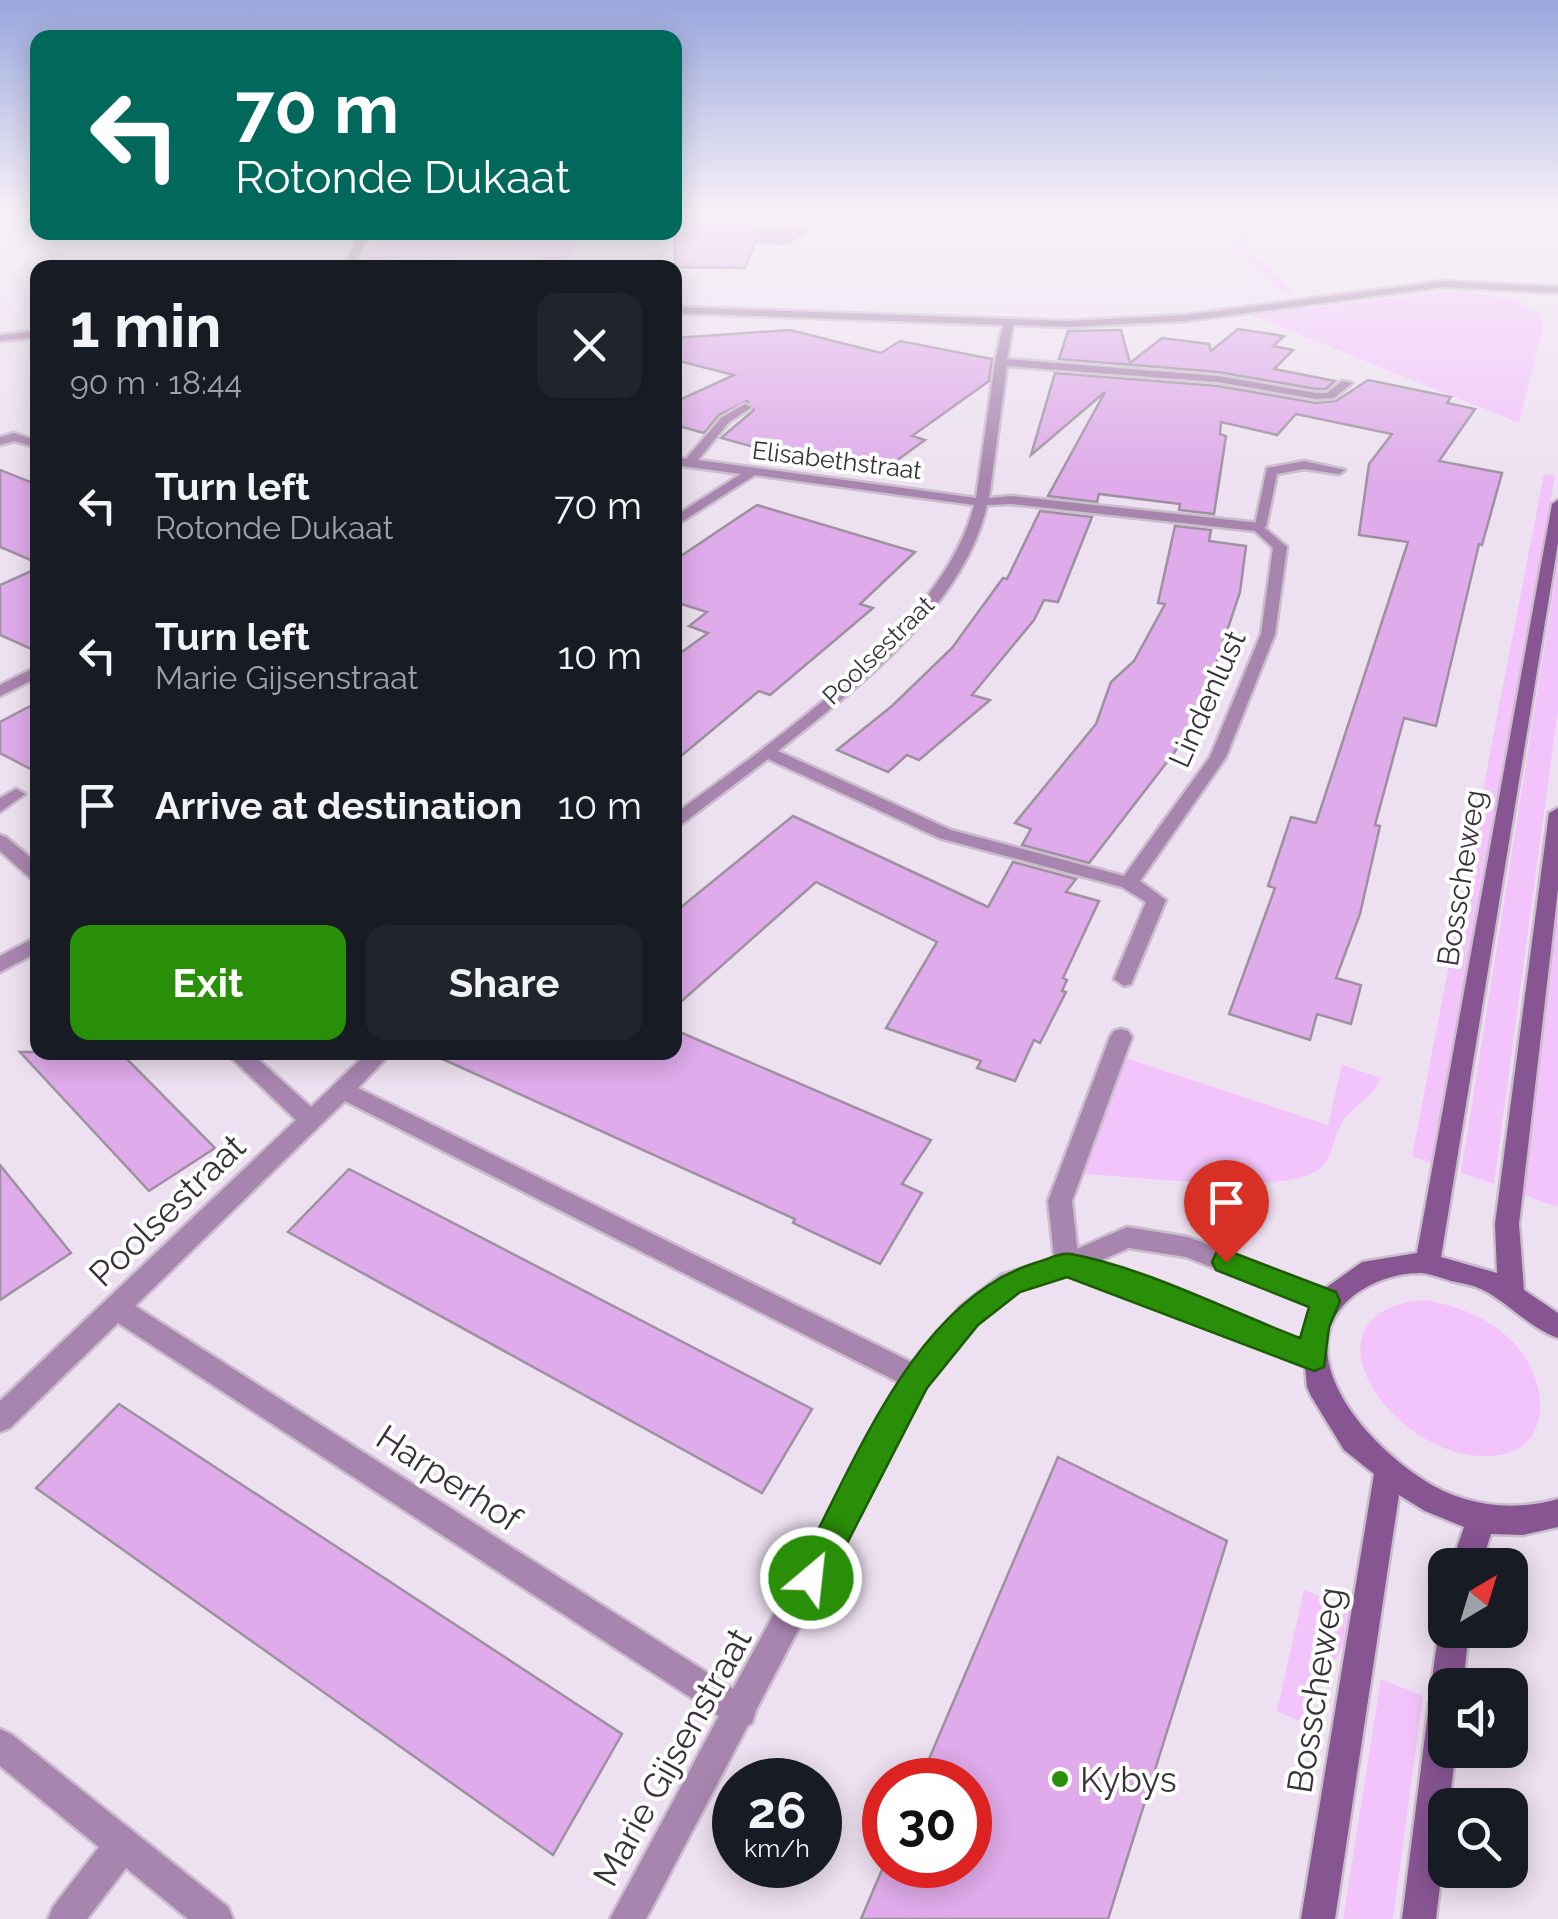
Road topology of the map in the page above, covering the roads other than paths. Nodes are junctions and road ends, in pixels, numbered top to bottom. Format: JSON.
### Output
{"nodes":[{"id":1,"x":1303,"y":303,"type":"edge"},
{"id":2,"x":682,"y":310,"type":"edge"},
{"id":3,"x":1008,"y":322,"type":"junction"},
{"id":4,"x":30,"y":335,"type":"edge"},
{"id":5,"x":0,"y":338,"type":"edge"},
{"id":6,"x":1000,"y":362,"type":"junction"},
{"id":7,"x":1346,"y":382,"type":"dead end"},
{"id":8,"x":744,"y":408,"type":"dead end"},
{"id":9,"x":0,"y":441,"type":"edge"},
{"id":10,"x":30,"y":442,"type":"edge"},
{"id":11,"x":682,"y":462,"type":"edge"},
{"id":12,"x":1340,"y":470,"type":"dead end"},
{"id":13,"x":752,"y":472,"type":"junction"},
{"id":14,"x":980,"y":502,"type":"junction"},
{"id":15,"x":1558,"y":504,"type":"edge"},
{"id":16,"x":682,"y":517,"type":"edge"},
{"id":17,"x":1259,"y":527,"type":"junction"},
{"id":18,"x":30,"y":675,"type":"edge"},
{"id":19,"x":0,"y":691,"type":"edge"},
{"id":20,"x":766,"y":752,"type":"junction"},
{"id":21,"x":16,"y":794,"type":"dead end"},
{"id":22,"x":0,"y":807,"type":"edge"},
{"id":23,"x":1558,"y":813,"type":"edge"},
{"id":24,"x":682,"y":818,"type":"edge"},
{"id":25,"x":0,"y":841,"type":"edge"},
{"id":26,"x":30,"y":868,"type":"edge"},
{"id":27,"x":1129,"y":883,"type":"junction"},
{"id":28,"x":30,"y":948,"type":"edge"},
{"id":29,"x":0,"y":965,"type":"edge"},
{"id":30,"x":1124,"y":979,"type":"dead end"},
{"id":31,"x":1121,"y":1038,"type":"dead end"},
{"id":32,"x":245,"y":1060,"type":"edge"},
{"id":33,"x":374,"y":1060,"type":"edge"},
{"id":34,"x":342,"y":1090,"type":"junction"},
{"id":35,"x":311,"y":1120,"type":"junction"},
{"id":36,"x":1428,"y":1263,"type":"junction"},
{"id":37,"x":1067,"y":1265,"type":"junction"},
{"id":38,"x":1511,"y":1291,"type":"junction"},
{"id":39,"x":1326,"y":1301,"type":"junction"},
{"id":40,"x":116,"y":1308,"type":"junction"},
{"id":41,"x":1558,"y":1327,"type":"edge"},
{"id":42,"x":1314,"y":1358,"type":"junction"},
{"id":43,"x":916,"y":1378,"type":"junction"},
{"id":44,"x":0,"y":1419,"type":"edge"},
{"id":45,"x":1388,"y":1474,"type":"junction"},
{"id":46,"x":1558,"y":1513,"type":"edge"},
{"id":47,"x":1481,"y":1518,"type":"junction"},
{"id":48,"x":1471,"y":1548,"type":"edge"},
{"id":49,"x":741,"y":1712,"type":"junction"},
{"id":50,"x":0,"y":1745,"type":"edge"},
{"id":51,"x":1437,"y":1768,"type":"edge"},
{"id":52,"x":122,"y":1845,"type":"junction"},
{"id":53,"x":65,"y":1919,"type":"edge"},
{"id":54,"x":216,"y":1919,"type":"edge"},
{"id":55,"x":627,"y":1919,"type":"edge"},
{"id":56,"x":1318,"y":1919,"type":"edge"},
{"id":57,"x":1419,"y":1919,"type":"edge"}],
"edges":[{"from":1,"to":3,"type":"street"},
{"from":2,"to":3,"type":"street"},
{"from":3,"to":6,"type":"street","name":"Poolsestraat"},
{"from":4,"to":5,"type":"street"},
{"from":6,"to":7,"type":"street"},
{"from":6,"to":14,"type":"street","name":"Poolsestraat"},
{"from":8,"to":11,"type":"street","name":"Elisabethstraat"},
{"from":9,"to":10,"type":"street"},
{"from":11,"to":13,"type":"street","name":"Elisabethstraat"},
{"from":12,"to":17,"type":"street"},
{"from":13,"to":14,"type":"street","name":"Elisabethstraat"},
{"from":13,"to":16,"type":"street"},
{"from":14,"to":17,"type":"street"},
{"from":14,"to":20,"type":"street","name":"Poolsestraat"},
{"from":15,"to":36,"type":"main road","name":"Bosscheweg"},
{"from":17,"to":27,"type":"street","name":"Lindenlust"},
{"from":18,"to":19,"type":"street"},
{"from":20,"to":24,"type":"street","name":"Poolsestraat"},
{"from":20,"to":27,"type":"street"},
{"from":21,"to":22,"type":"street"},
{"from":23,"to":38,"type":"main road"},
{"from":25,"to":26,"type":"street"},
{"from":27,"to":30,"type":"street"},
{"from":28,"to":29,"type":"street"},
{"from":31,"to":37,"type":"street"},
{"from":32,"to":35,"type":"street"},
{"from":33,"to":34,"type":"street","name":"Poolsestraat"},
{"from":34,"to":35,"type":"street","name":"Poolsestraat"},
{"from":34,"to":43,"type":"street"},
{"from":35,"to":40,"type":"street","name":"Poolsestraat"},
{"from":36,"to":38,"type":"main road"},
{"from":36,"to":39,"type":"main road"},
{"from":37,"to":39,"type":"street","name":"Marie Gijsenstraat"},
{"from":37,"to":42,"type":"street"},
{"from":37,"to":43,"type":"street","name":"Marie Gijsenstraat"},
{"from":38,"to":41,"type":"main road"},
{"from":39,"to":42,"type":"main road"},
{"from":40,"to":44,"type":"street","name":"Poolsestraat"},
{"from":40,"to":49,"type":"street","name":"Harperhof"},
{"from":42,"to":45,"type":"main road"},
{"from":43,"to":49,"type":"street","name":"Marie Gijsenstraat"},
{"from":45,"to":47,"type":"main road"},
{"from":45,"to":56,"type":"main road","name":"Bosscheweg"},
{"from":46,"to":47,"type":"main road"},
{"from":47,"to":48,"type":"main road"},
{"from":49,"to":55,"type":"street","name":"Marie Gijsenstraat"},
{"from":50,"to":52,"type":"street"},
{"from":51,"to":57,"type":"main road"},
{"from":52,"to":53,"type":"street"},
{"from":52,"to":54,"type":"street"}]}
